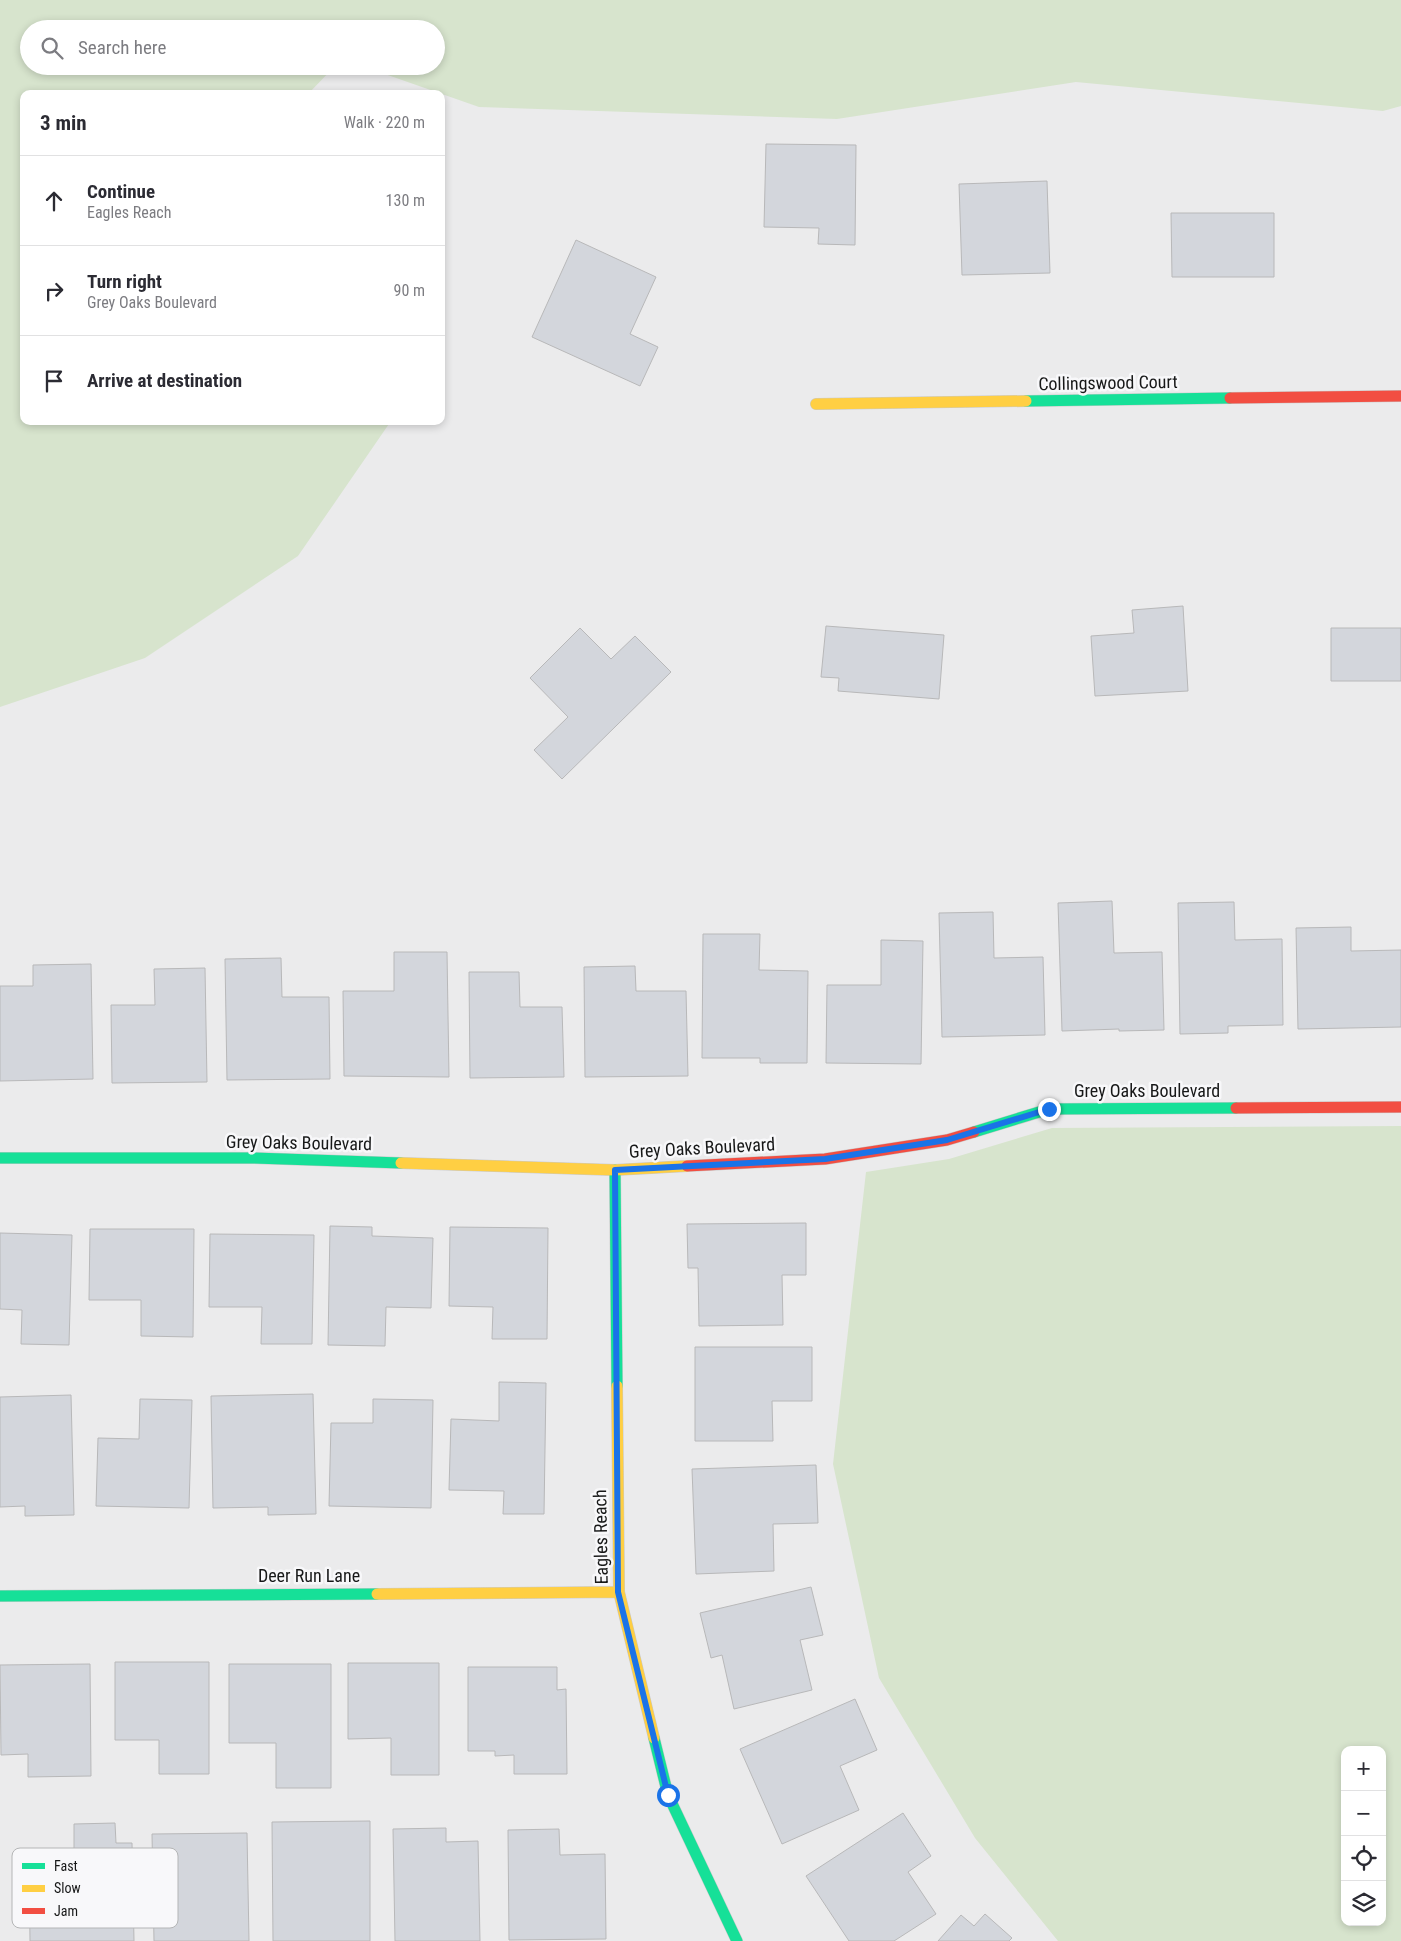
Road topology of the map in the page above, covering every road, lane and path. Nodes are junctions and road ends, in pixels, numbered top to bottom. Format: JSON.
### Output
{"nodes":[{"id":1,"x":1401,"y":396,"type":"edge"},
{"id":2,"x":816,"y":404,"type":"dead end"},
{"id":3,"x":1401,"y":1108,"type":"edge"},
{"id":4,"x":0,"y":1158,"type":"edge"},
{"id":5,"x":615,"y":1170,"type":"junction"},
{"id":6,"x":618,"y":1592,"type":"junction"},
{"id":7,"x":0,"y":1596,"type":"edge"},
{"id":8,"x":737,"y":1941,"type":"edge"}],
"edges":[{"from":1,"to":2,"type":"street","name":"Collingswood Court"},
{"from":3,"to":5,"type":"street","name":"Grey Oaks Boulevard"},
{"from":4,"to":5,"type":"street","name":"Grey Oaks Boulevard"},
{"from":5,"to":6,"type":"street","name":"Eagles Reach"},
{"from":6,"to":7,"type":"street","name":"Deer Run Lane"},
{"from":6,"to":8,"type":"street","name":"Eagles Reach"}]}
